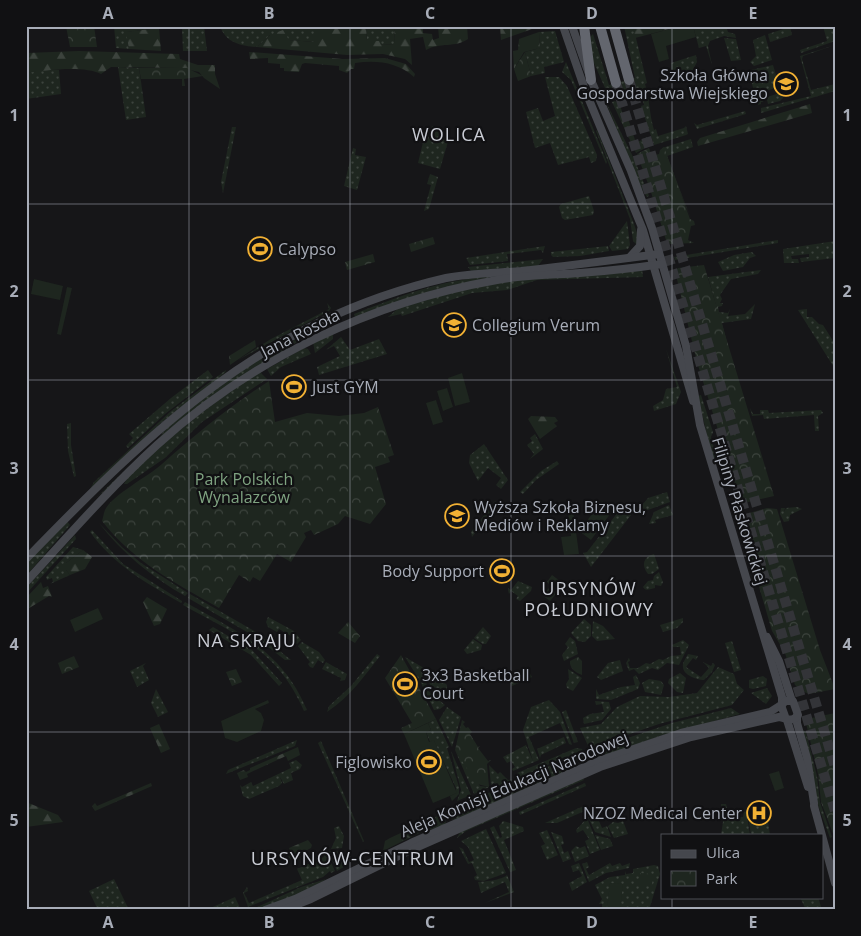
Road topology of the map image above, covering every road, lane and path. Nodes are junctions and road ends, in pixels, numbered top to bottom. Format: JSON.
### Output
{"nodes":[{"id":1,"x":563,"y":26,"type":"edge"},
{"id":2,"x":572,"y":26,"type":"edge"},
{"id":3,"x":600,"y":26,"type":"edge"},
{"id":4,"x":614,"y":26,"type":"edge"},
{"id":5,"x":581,"y":32,"type":"edge"},
{"id":6,"x":591,"y":80,"type":"joint"},
{"id":7,"x":629,"y":80,"type":"tunnel mouth"},
{"id":8,"x":616,"y":84,"type":"tunnel mouth"},
{"id":9,"x":641,"y":223,"type":"junction"},
{"id":10,"x":655,"y":254,"type":"junction"},
{"id":11,"x":629,"y":257,"type":"junction"},
{"id":12,"x":662,"y":264,"type":"junction"},
{"id":13,"x":654,"y":265,"type":"junction"},
{"id":14,"x":695,"y":406,"type":"junction"},
{"id":15,"x":81,"y":504,"type":"junction"},
{"id":16,"x":74,"y":510,"type":"junction"},
{"id":17,"x":87,"y":514,"type":"junction"},
{"id":18,"x":80,"y":521,"type":"junction"},
{"id":19,"x":26,"y":559,"type":"edge"},
{"id":20,"x":26,"y":582,"type":"edge"},
{"id":21,"x":760,"y":624,"type":"junction"},
{"id":22,"x":792,"y":701,"type":"junction"},
{"id":23,"x":781,"y":705,"type":"junction"},
{"id":24,"x":797,"y":716,"type":"junction"},
{"id":25,"x":786,"y":719,"type":"junction"},
{"id":26,"x":814,"y":806,"type":"dead end"},
{"id":27,"x":823,"y":834,"type":"edge"},
{"id":28,"x":824,"y":837,"type":"edge"},
{"id":29,"x":828,"y":849,"type":"junction"},
{"id":30,"x":835,"y":863,"type":"edge"},
{"id":31,"x":835,"y":882,"type":"edge"},
{"id":32,"x":265,"y":910,"type":"edge"},
{"id":33,"x":283,"y":910,"type":"edge"}],
"edges":[{"from":1,"to":9,"type":"main road"},
{"from":2,"to":5,"type":"main road"},
{"from":3,"to":8,"type":"highway"},
{"from":4,"to":7,"type":"highway"},
{"from":5,"to":6,"type":"highway"},
{"from":6,"to":10,"type":"main road"},
{"from":9,"to":10,"type":"main road"},
{"from":9,"to":11,"type":"main road"},
{"from":10,"to":11,"type":"main road","name":"Jana Rosoła"},
{"from":10,"to":12,"type":"main road","name":"Filipiny Płaskowickiej"},
{"from":10,"to":13,"type":"main road","name":"Filipiny Płaskowickiej"},
{"from":11,"to":15,"type":"main road","name":"Jana Rosoła"},
{"from":12,"to":13,"type":"main road","name":"Jana Rosoła"},
{"from":12,"to":14,"type":"main road","name":"Filipiny Płaskowickiej"},
{"from":13,"to":14,"type":"main road","name":"Filipiny Płaskowickiej"},
{"from":13,"to":17,"type":"main road","name":"Jana Rosoła"},
{"from":14,"to":21,"type":"main road","name":"Filipiny Płaskowickiej"},
{"from":15,"to":16,"type":"main road","name":"Jana Rosoła"},
{"from":15,"to":17,"type":"main road"},
{"from":16,"to":18,"type":"main road"},
{"from":16,"to":19,"type":"main road","name":"Jana Rosoła"},
{"from":17,"to":18,"type":"main road","name":"Jana Rosoła"},
{"from":18,"to":20,"type":"main road","name":"Jana Rosoła"},
{"from":21,"to":22,"type":"main road","name":"Filipiny Płaskowickiej"},
{"from":21,"to":23,"type":"main road","name":"Filipiny Płaskowickiej"},
{"from":22,"to":23,"type":"main road","name":"Aleja Komisji Edukacji Narodowej"},
{"from":22,"to":24,"type":"main road","name":"Filipiny Płaskowickiej"},
{"from":23,"to":25,"type":"main road","name":"Filipiny Płaskowickiej"},
{"from":23,"to":32,"type":"main road","name":"Aleja Komisji Edukacji Narodowej"},
{"from":24,"to":25,"type":"main road","name":"Aleja Komisji Edukacji Narodowej"},
{"from":24,"to":25,"type":"main road"},
{"from":25,"to":33,"type":"main road","name":"Aleja Komisji Edukacji Narodowej"},
{"from":26,"to":27,"type":"main road"},
{"from":28,"to":29,"type":"main road"},
{"from":29,"to":30,"type":"main road"},
{"from":29,"to":31,"type":"main road"}]}
